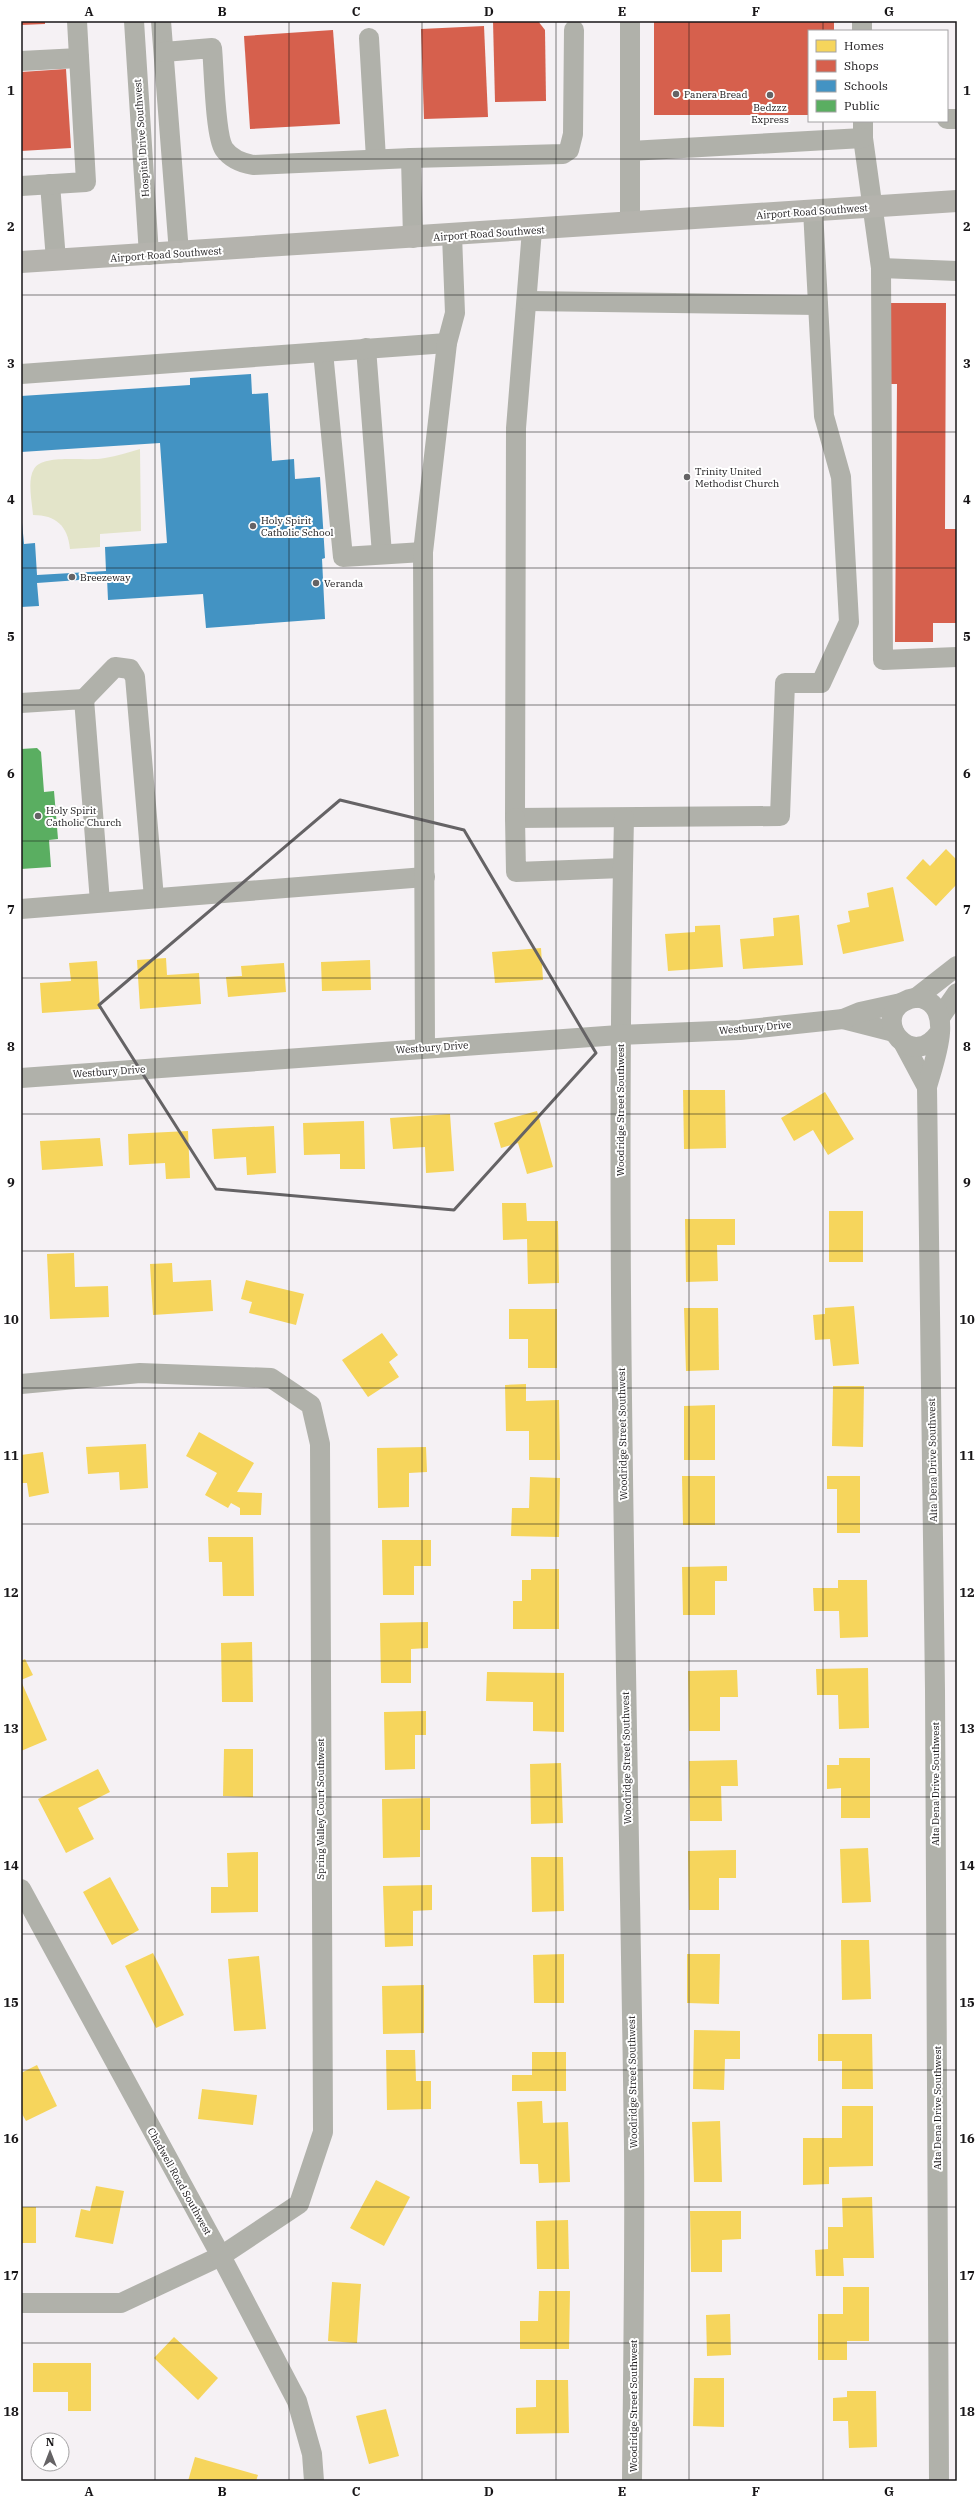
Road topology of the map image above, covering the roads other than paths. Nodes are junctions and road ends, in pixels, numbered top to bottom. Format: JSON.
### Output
{"nodes":[{"id":1,"x":77,"y":21,"type":"edge"},
{"id":2,"x":134,"y":21,"type":"edge"},
{"id":3,"x":161,"y":21,"type":"edge"},
{"id":4,"x":630,"y":21,"type":"edge"},
{"id":5,"x":574,"y":30,"type":"dead end"},
{"id":6,"x":368,"y":38,"type":"dead end"},
{"id":7,"x":164,"y":52,"type":"junction"},
{"id":8,"x":79,"y":58,"type":"junction"},
{"id":9,"x":21,"y":61,"type":"edge"},
{"id":10,"x":865,"y":125,"type":"edge"},
{"id":11,"x":630,"y":151,"type":"junction"},
{"id":12,"x":411,"y":158,"type":"junction"},
{"id":13,"x":376,"y":160,"type":"junction"},
{"id":14,"x":50,"y":184,"type":"junction"},
{"id":15,"x":21,"y":186,"type":"edge"},
{"id":16,"x":957,"y":201,"type":"edge"},
{"id":17,"x":874,"y":207,"type":"junction"},
{"id":18,"x":813,"y":210,"type":"junction"},
{"id":19,"x":630,"y":223,"type":"junction"},
{"id":20,"x":532,"y":230,"type":"junction"},
{"id":21,"x":452,"y":235,"type":"junction"},
{"id":22,"x":413,"y":238,"type":"junction"},
{"id":23,"x":179,"y":253,"type":"junction"},
{"id":24,"x":149,"y":255,"type":"junction"},
{"id":25,"x":56,"y":260,"type":"junction"},
{"id":26,"x":21,"y":262,"type":"edge"},
{"id":27,"x":880,"y":268,"type":"junction"},
{"id":28,"x":957,"y":271,"type":"edge"},
{"id":29,"x":528,"y":301,"type":"junction"},
{"id":30,"x":818,"y":305,"type":"junction"},
{"id":31,"x":447,"y":343,"type":"junction"},
{"id":32,"x":366,"y":348,"type":"junction"},
{"id":33,"x":323,"y":352,"type":"junction"},
{"id":34,"x":21,"y":374,"type":"edge"},
{"id":35,"x":423,"y":552,"type":"junction"},
{"id":36,"x":382,"y":554,"type":"junction"},
{"id":37,"x":957,"y":657,"type":"edge"},
{"id":38,"x":84,"y":699,"type":"junction"},
{"id":39,"x":21,"y":703,"type":"edge"},
{"id":40,"x":515,"y":818,"type":"junction"},
{"id":41,"x":624,"y":818,"type":"junction"},
{"id":42,"x":623,"y":868,"type":"junction"},
{"id":43,"x":425,"y":877,"type":"junction"},
{"id":44,"x":154,"y":898,"type":"junction"},
{"id":45,"x":100,"y":902,"type":"junction"},
{"id":46,"x":21,"y":909,"type":"edge"},
{"id":47,"x":957,"y":966,"type":"edge"},
{"id":48,"x":957,"y":993,"type":"edge"},
{"id":49,"x":909,"y":1000,"type":"junction"},
{"id":50,"x":843,"y":1019,"type":"junction"},
{"id":51,"x":940,"y":1025,"type":"junction"},
{"id":52,"x":619,"y":1035,"type":"junction"},
{"id":53,"x":899,"y":1038,"type":"junction"},
{"id":54,"x":425,"y":1048,"type":"junction"},
{"id":55,"x":21,"y":1078,"type":"edge"},
{"id":56,"x":927,"y":1087,"type":"junction"},
{"id":57,"x":21,"y":1384,"type":"edge"},
{"id":58,"x":21,"y":1889,"type":"edge"},
{"id":59,"x":221,"y":2256,"type":"junction"},
{"id":60,"x":21,"y":2303,"type":"edge"},
{"id":61,"x":314,"y":2481,"type":"edge"},
{"id":62,"x":632,"y":2481,"type":"edge"},
{"id":63,"x":938,"y":2481,"type":"edge"}],
"edges":[{"from":1,"to":8,"type":"street"},
{"from":2,"to":24,"type":"street","name":"Hospital Drive Southwest"},
{"from":3,"to":7,"type":"street"},
{"from":4,"to":11,"type":"street"},
{"from":5,"to":12,"type":"street"},
{"from":6,"to":13,"type":"street"},
{"from":7,"to":13,"type":"street"},
{"from":7,"to":23,"type":"street"},
{"from":8,"to":9,"type":"street"},
{"from":8,"to":14,"type":"street"},
{"from":10,"to":11,"type":"street"},
{"from":10,"to":17,"type":"street"},
{"from":11,"to":19,"type":"street"},
{"from":12,"to":13,"type":"street"},
{"from":12,"to":22,"type":"street"},
{"from":14,"to":15,"type":"street"},
{"from":14,"to":25,"type":"street"},
{"from":16,"to":17,"type":"main road","name":"Airport Road Southwest"},
{"from":17,"to":18,"type":"main road","name":"Airport Road Southwest"},
{"from":17,"to":27,"type":"street"},
{"from":18,"to":19,"type":"main road","name":"Airport Road Southwest"},
{"from":18,"to":30,"type":"street"},
{"from":19,"to":20,"type":"main road","name":"Airport Road Southwest"},
{"from":20,"to":21,"type":"main road","name":"Airport Road Southwest"},
{"from":20,"to":29,"type":"street"},
{"from":21,"to":22,"type":"main road","name":"Airport Road Southwest"},
{"from":21,"to":31,"type":"street"},
{"from":22,"to":23,"type":"main road","name":"Airport Road Southwest"},
{"from":23,"to":24,"type":"main road","name":"Airport Road Southwest"},
{"from":24,"to":25,"type":"main road","name":"Airport Road Southwest"},
{"from":25,"to":26,"type":"main road","name":"Airport Road Southwest"},
{"from":27,"to":28,"type":"street"},
{"from":27,"to":37,"type":"street"},
{"from":29,"to":30,"type":"street"},
{"from":29,"to":40,"type":"street"},
{"from":30,"to":41,"type":"street"},
{"from":31,"to":32,"type":"street"},
{"from":31,"to":35,"type":"street"},
{"from":32,"to":33,"type":"street"},
{"from":32,"to":36,"type":"street"},
{"from":33,"to":34,"type":"street"},
{"from":33,"to":36,"type":"street"},
{"from":35,"to":36,"type":"street"},
{"from":35,"to":43,"type":"street"},
{"from":38,"to":39,"type":"street"},
{"from":38,"to":44,"type":"street"},
{"from":38,"to":45,"type":"street"},
{"from":40,"to":41,"type":"street"},
{"from":40,"to":42,"type":"street"},
{"from":41,"to":42,"type":"street","name":"Woodridge Street Southwest"},
{"from":42,"to":52,"type":"street","name":"Woodridge Street Southwest"},
{"from":43,"to":44,"type":"street"},
{"from":43,"to":54,"type":"street"},
{"from":44,"to":45,"type":"street"},
{"from":45,"to":46,"type":"street"},
{"from":47,"to":49,"type":"street","name":"Westbury Drive"},
{"from":48,"to":51,"type":"street"},
{"from":49,"to":50,"type":"street","name":"Westbury Drive"},
{"from":49,"to":51,"type":"street"},
{"from":49,"to":53,"type":"street"},
{"from":50,"to":52,"type":"street","name":"Westbury Drive"},
{"from":50,"to":53,"type":"street","name":"Westbury Drive"},
{"from":51,"to":53,"type":"street"},
{"from":51,"to":56,"type":"street","name":"Alta Dena Drive Southwest"},
{"from":52,"to":54,"type":"street","name":"Westbury Drive"},
{"from":52,"to":62,"type":"street","name":"Woodridge Street Southwest"},
{"from":53,"to":56,"type":"street","name":"Alta Dena Drive Southwest"},
{"from":54,"to":55,"type":"street","name":"Westbury Drive"},
{"from":56,"to":63,"type":"street","name":"Alta Dena Drive Southwest"},
{"from":57,"to":59,"type":"street","name":"Spring Valley Court Southwest"},
{"from":58,"to":59,"type":"street","name":"Chadwell Road Southwest"},
{"from":59,"to":60,"type":"street","name":"Spring Valley Court Southwest"},
{"from":59,"to":61,"type":"street","name":"Chadwell Road Southwest"}]}
